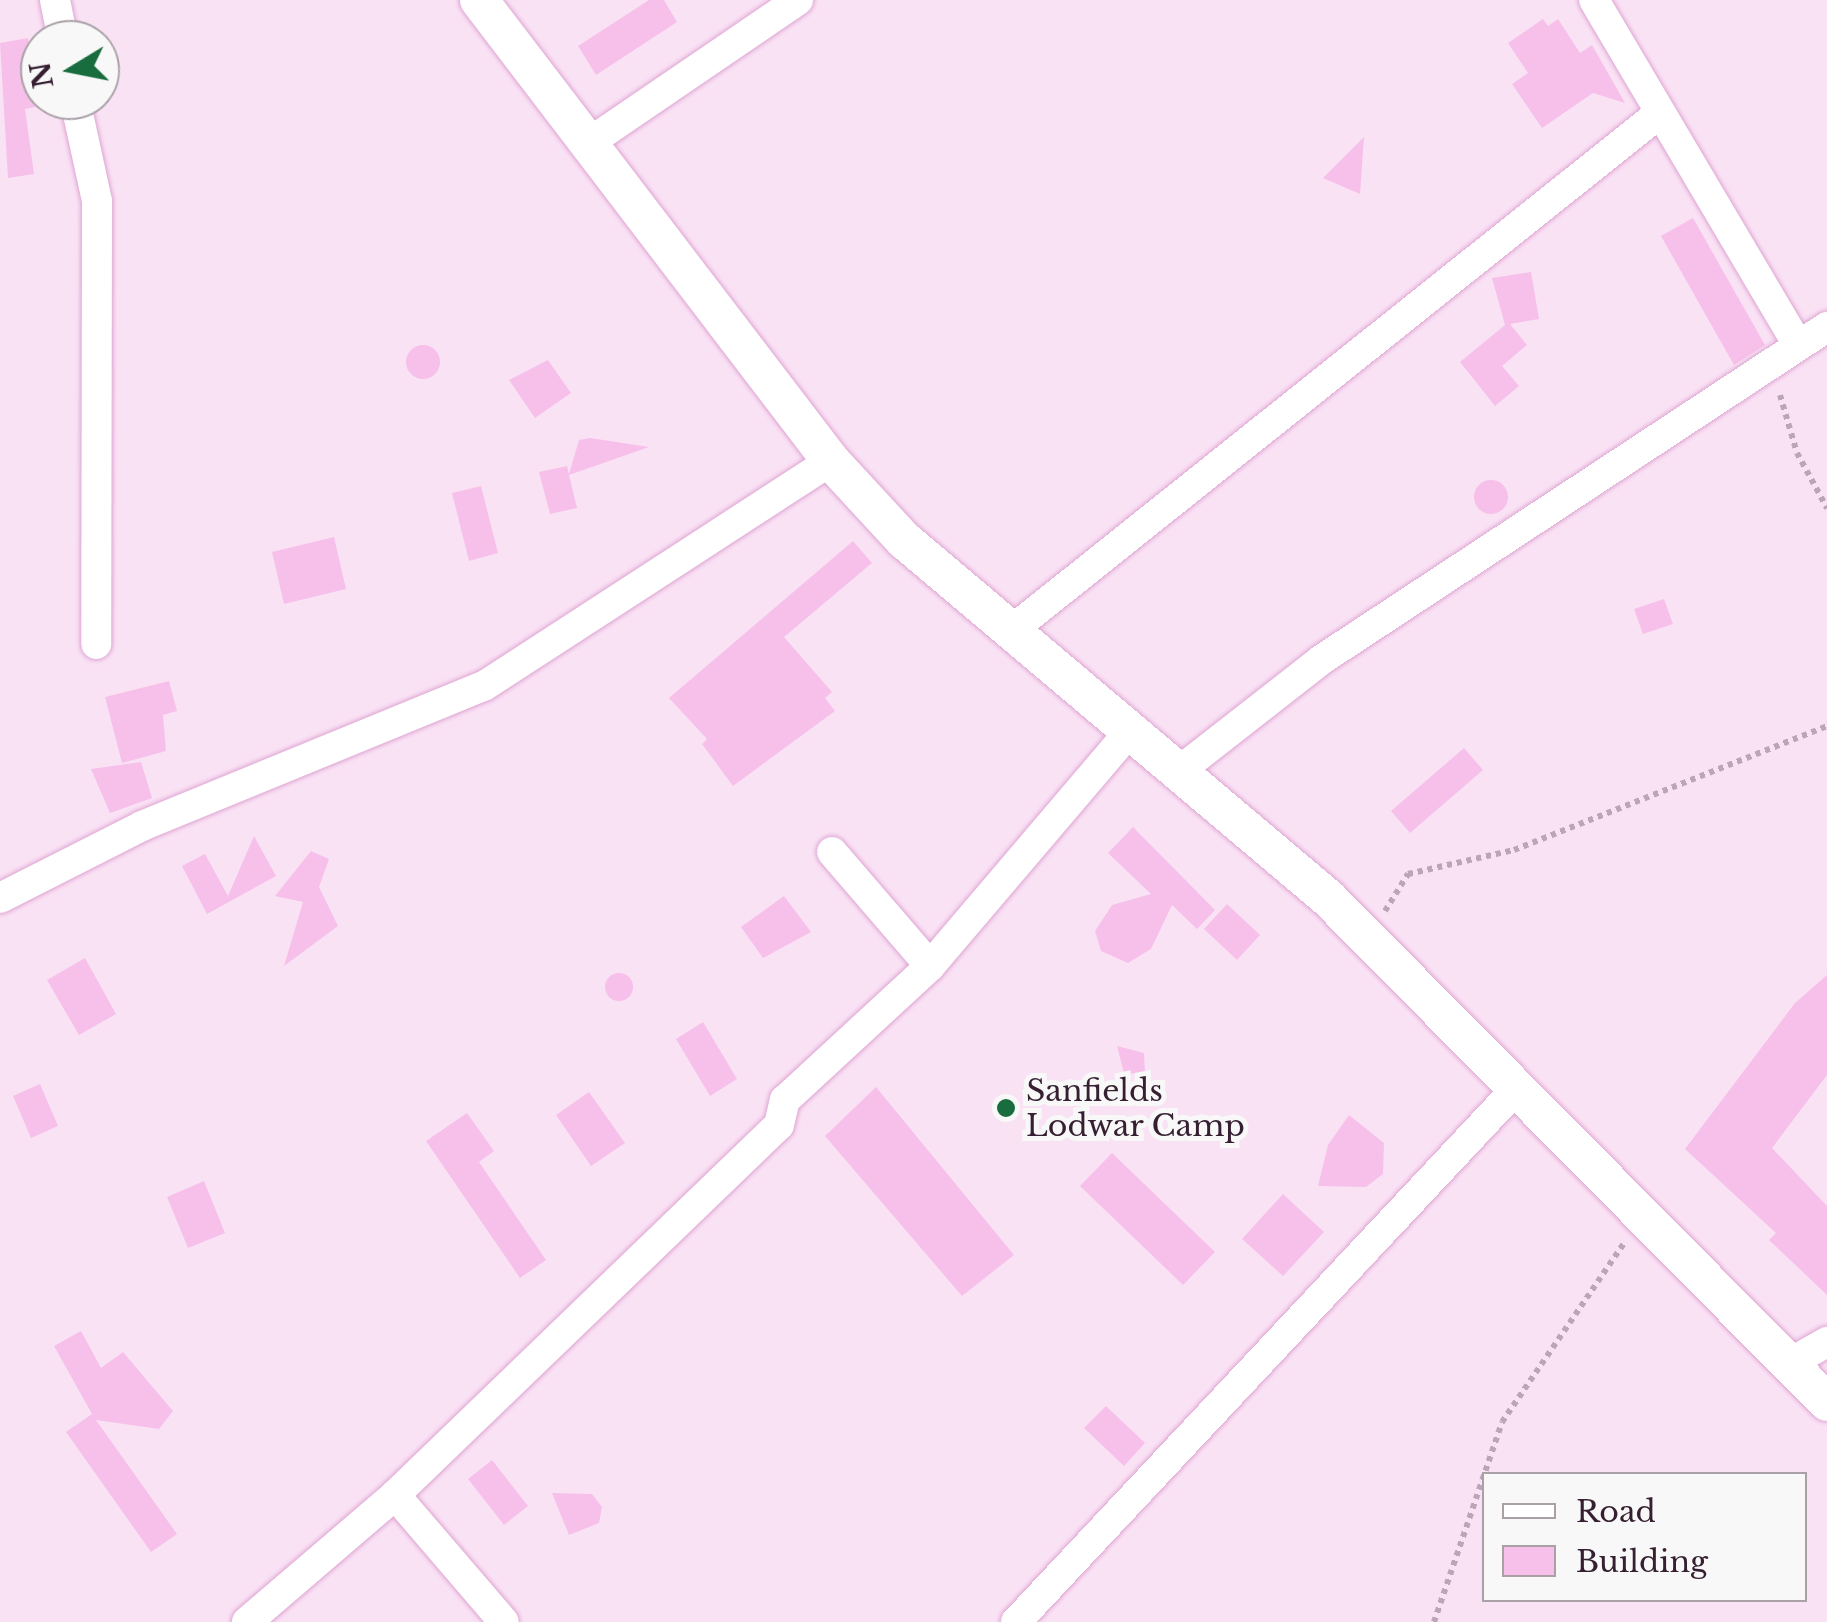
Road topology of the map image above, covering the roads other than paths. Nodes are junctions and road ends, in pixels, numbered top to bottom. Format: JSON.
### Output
{"nodes":[{"id":1,"x":479,"y":0,"type":"edge"},
{"id":2,"x":798,"y":0,"type":"edge"},
{"id":3,"x":1594,"y":0,"type":"edge"},
{"id":4,"x":1656,"y":116,"type":"junction"},
{"id":5,"x":79,"y":120,"type":"edge"},
{"id":6,"x":590,"y":142,"type":"junction"},
{"id":7,"x":1827,"y":327,"type":"edge"},
{"id":8,"x":1798,"y":343,"type":"junction"},
{"id":9,"x":831,"y":460,"type":"junction"},
{"id":10,"x":1012,"y":630,"type":"junction"},
{"id":11,"x":96,"y":644,"type":"dead end"},
{"id":12,"x":1130,"y":731,"type":"junction"},
{"id":13,"x":1183,"y":768,"type":"junction"},
{"id":14,"x":832,"y":852,"type":"dead end"},
{"id":15,"x":0,"y":898,"type":"edge"},
{"id":16,"x":930,"y":966,"type":"junction"},
{"id":17,"x":1518,"y":1088,"type":"junction"},
{"id":18,"x":1827,"y":1342,"type":"edge"},
{"id":19,"x":1790,"y":1363,"type":"junction"},
{"id":20,"x":1827,"y":1402,"type":"edge"},
{"id":21,"x":395,"y":1496,"type":"junction"},
{"id":22,"x":247,"y":1622,"type":"edge"},
{"id":23,"x":504,"y":1622,"type":"edge"},
{"id":24,"x":1016,"y":1622,"type":"edge"}],
"edges":[{"from":1,"to":6,"type":"street"},
{"from":2,"to":6,"type":"street"},
{"from":3,"to":4,"type":"street"},
{"from":4,"to":8,"type":"street"},
{"from":4,"to":10,"type":"street"},
{"from":5,"to":11,"type":"street"},
{"from":6,"to":9,"type":"street"},
{"from":7,"to":8,"type":"street"},
{"from":8,"to":13,"type":"street"},
{"from":9,"to":10,"type":"street"},
{"from":9,"to":15,"type":"street"},
{"from":10,"to":12,"type":"street"},
{"from":12,"to":13,"type":"street"},
{"from":12,"to":16,"type":"street"},
{"from":13,"to":17,"type":"street"},
{"from":14,"to":16,"type":"street"},
{"from":16,"to":21,"type":"street"},
{"from":17,"to":19,"type":"street"},
{"from":17,"to":24,"type":"street"},
{"from":18,"to":19,"type":"street"},
{"from":19,"to":20,"type":"street"},
{"from":21,"to":22,"type":"street"},
{"from":21,"to":23,"type":"street"}]}
